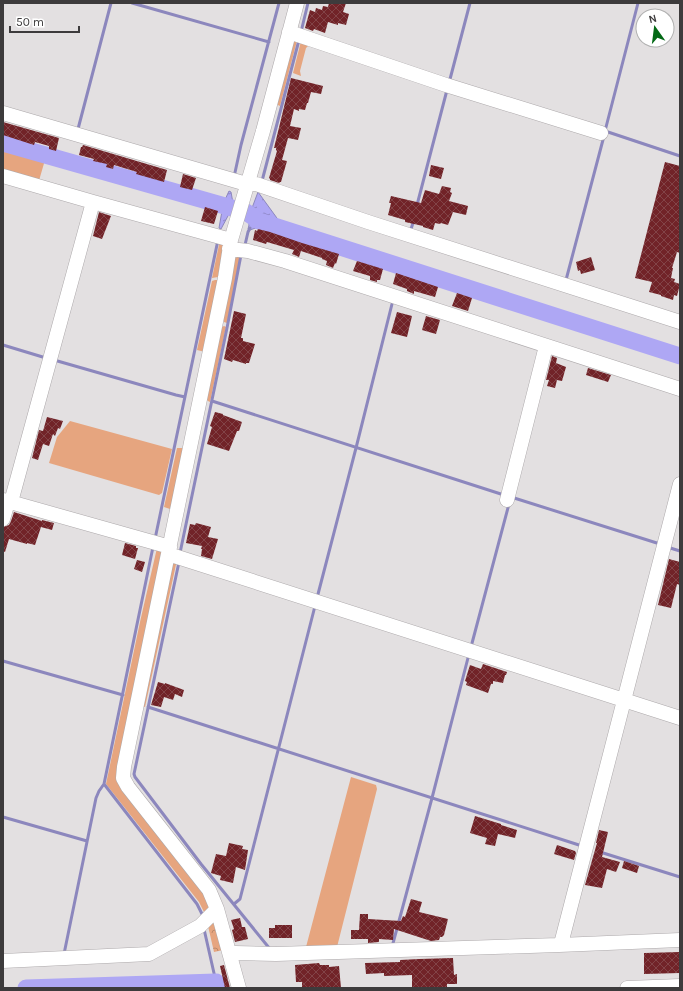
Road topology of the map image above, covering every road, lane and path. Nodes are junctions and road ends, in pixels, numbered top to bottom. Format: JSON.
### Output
{"nodes":[{"id":1,"x":297,"y":3,"type":"edge"},
{"id":2,"x":296,"y":35,"type":"junction"},
{"id":3,"x":3,"y":113,"type":"edge"},
{"id":4,"x":601,"y":133,"type":"dead end"},
{"id":5,"x":3,"y":176,"type":"edge"},
{"id":6,"x":238,"y":181,"type":"junction"},
{"id":7,"x":93,"y":202,"type":"junction"},
{"id":8,"x":230,"y":245,"type":"junction"},
{"id":9,"x":680,"y":322,"type":"edge"},
{"id":10,"x":546,"y":346,"type":"junction"},
{"id":11,"x":680,"y":389,"type":"edge"},
{"id":12,"x":680,"y":484,"type":"edge"},
{"id":13,"x":508,"y":498,"type":"dead end"},
{"id":14,"x":6,"y":505,"type":"edge"},
{"id":15,"x":168,"y":550,"type":"junction"},
{"id":16,"x":624,"y":700,"type":"junction"},
{"id":17,"x":680,"y":718,"type":"edge"},
{"id":18,"x":217,"y":909,"type":"junction"},
{"id":19,"x":680,"y":940,"type":"edge"},
{"id":20,"x":563,"y":945,"type":"junction"},
{"id":21,"x":230,"y":954,"type":"junction"},
{"id":22,"x":3,"y":961,"type":"edge"},
{"id":23,"x":680,"y":986,"type":"edge"},
{"id":24,"x":239,"y":988,"type":"edge"},
{"id":25,"x":627,"y":988,"type":"edge"}],
"edges":[{"from":1,"to":2,"type":"street"},
{"from":2,"to":4,"type":"street"},
{"from":2,"to":6,"type":"street"},
{"from":3,"to":6,"type":"street"},
{"from":5,"to":7,"type":"street"},
{"from":6,"to":8,"type":"street"},
{"from":6,"to":9,"type":"street"},
{"from":7,"to":8,"type":"street"},
{"from":7,"to":14,"type":"street"},
{"from":8,"to":10,"type":"street"},
{"from":8,"to":15,"type":"street"},
{"from":10,"to":11,"type":"street"},
{"from":10,"to":13,"type":"street"},
{"from":12,"to":16,"type":"street"},
{"from":14,"to":15,"type":"street"},
{"from":15,"to":16,"type":"street"},
{"from":15,"to":18,"type":"street"},
{"from":16,"to":17,"type":"street"},
{"from":16,"to":20,"type":"street"},
{"from":18,"to":21,"type":"street"},
{"from":18,"to":22,"type":"street"},
{"from":19,"to":20,"type":"street"},
{"from":20,"to":21,"type":"street"},
{"from":21,"to":24,"type":"street"},
{"from":23,"to":25,"type":"street"}]}
